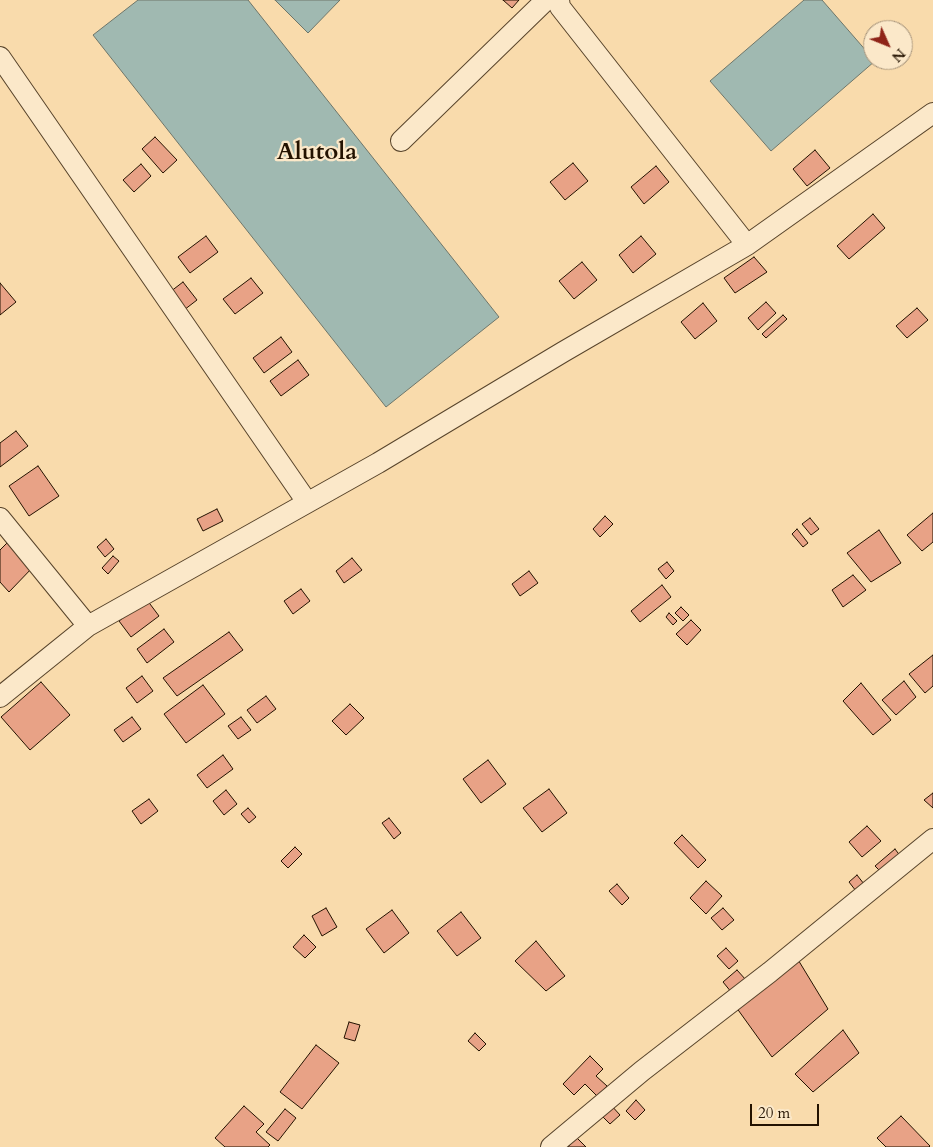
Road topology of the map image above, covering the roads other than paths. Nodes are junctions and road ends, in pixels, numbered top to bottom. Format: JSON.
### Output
{"nodes":[{"id":1,"x":546,"y":0,"type":"edge"},
{"id":2,"x":559,"y":0,"type":"edge"},
{"id":3,"x":0,"y":57,"type":"edge"},
{"id":4,"x":933,"y":114,"type":"edge"},
{"id":5,"x":401,"y":141,"type":"dead end"},
{"id":6,"x":747,"y":245,"type":"junction"},
{"id":7,"x":307,"y":502,"type":"junction"},
{"id":8,"x":0,"y":518,"type":"edge"},
{"id":9,"x":88,"y":626,"type":"junction"},
{"id":10,"x":0,"y":697,"type":"edge"},
{"id":11,"x":933,"y":839,"type":"edge"},
{"id":12,"x":551,"y":1147,"type":"edge"}],
"edges":[{"from":1,"to":5,"type":"street"},
{"from":2,"to":6,"type":"street"},
{"from":3,"to":7,"type":"street"},
{"from":4,"to":6,"type":"street"},
{"from":6,"to":7,"type":"street"},
{"from":7,"to":9,"type":"street"},
{"from":8,"to":9,"type":"street"},
{"from":9,"to":10,"type":"street"},
{"from":11,"to":12,"type":"street"}]}
